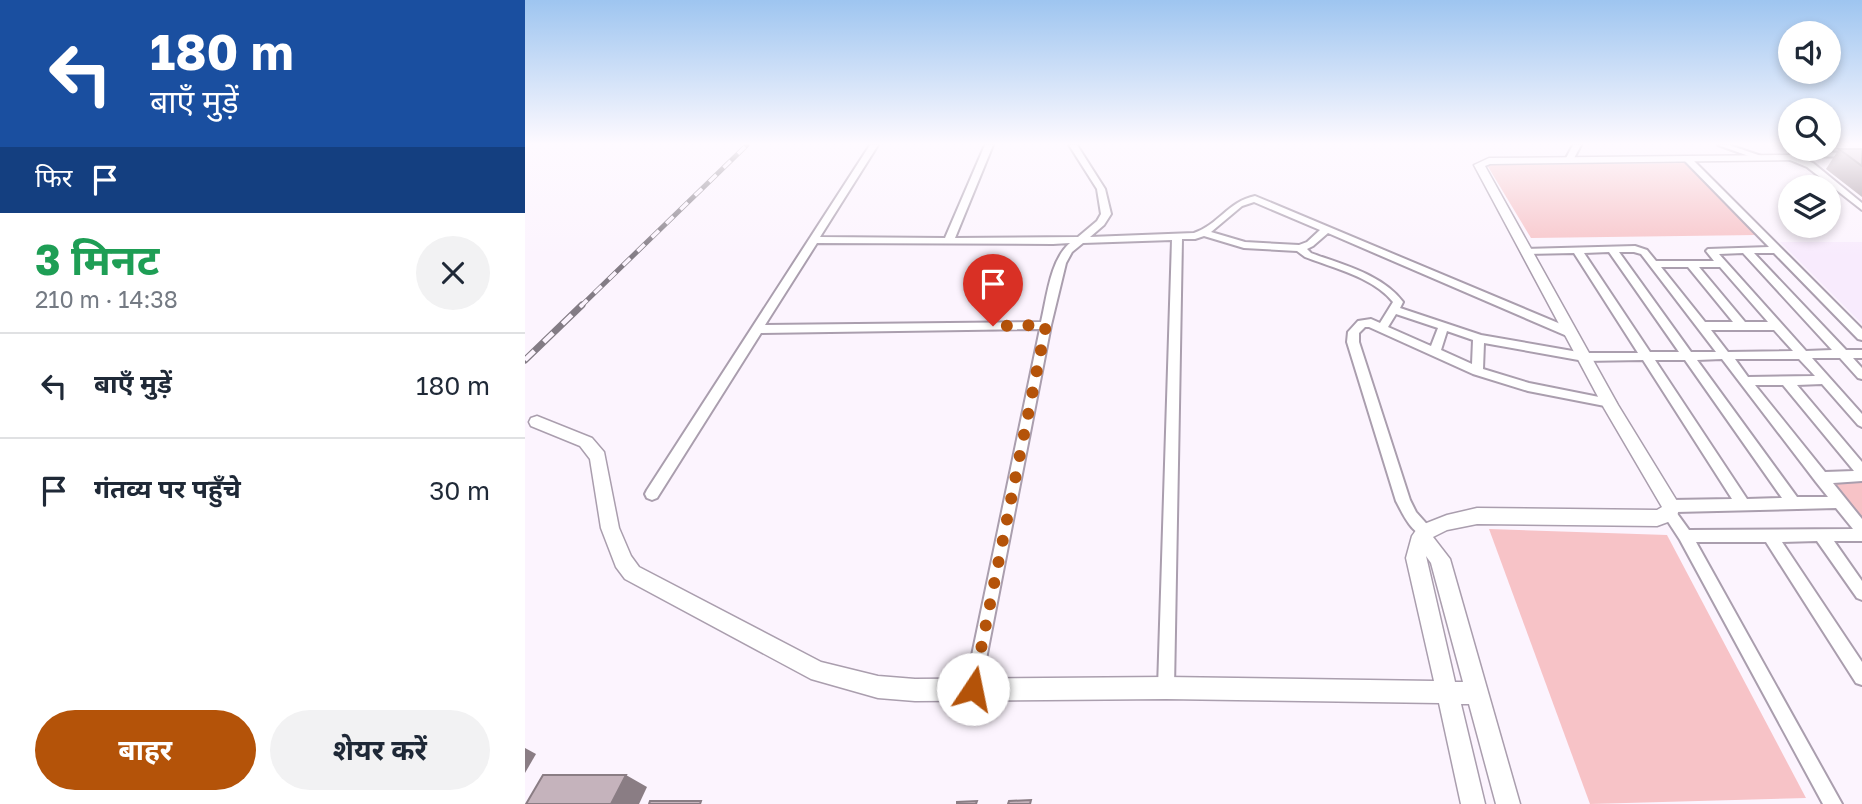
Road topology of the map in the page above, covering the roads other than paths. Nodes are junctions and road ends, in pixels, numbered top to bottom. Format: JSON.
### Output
{"nodes":[{"id":1,"x":850,"y":183,"type":"edge"},
{"id":2,"x":973,"y":183,"type":"edge"},
{"id":3,"x":1097,"y":183,"type":"edge"},
{"id":4,"x":1489,"y":183,"type":"edge"},
{"id":5,"x":1710,"y":183,"type":"edge"},
{"id":6,"x":1832,"y":183,"type":"edge"},
{"id":7,"x":1862,"y":207,"type":"edge"},
{"id":8,"x":1327,"y":229,"type":"junction"},
{"id":9,"x":1205,"y":233,"type":"junction"},
{"id":10,"x":1177,"y":237,"type":"junction"},
{"id":11,"x":1082,"y":239,"type":"junction"},
{"id":12,"x":812,"y":240,"type":"junction"},
{"id":13,"x":949,"y":240,"type":"junction"},
{"id":14,"x":1300,"y":248,"type":"junction"},
{"id":15,"x":1577,"y":250,"type":"junction"},
{"id":16,"x":1612,"y":250,"type":"junction"},
{"id":17,"x":1745,"y":250,"type":"junction"},
{"id":18,"x":1777,"y":250,"type":"junction"},
{"id":19,"x":1526,"y":251,"type":"junction"},
{"id":20,"x":1652,"y":264,"type":"junction"},
{"id":21,"x":1691,"y":264,"type":"junction"},
{"id":22,"x":1722,"y":264,"type":"junction"},
{"id":23,"x":1395,"y":310,"type":"junction"},
{"id":24,"x":1046,"y":325,"type":"junction"},
{"id":25,"x":1444,"y":326,"type":"junction"},
{"id":26,"x":1702,"y":326,"type":"junction"},
{"id":27,"x":1778,"y":326,"type":"junction"},
{"id":28,"x":1743,"y":327,"type":"junction"},
{"id":29,"x":1382,"y":328,"type":"junction"},
{"id":30,"x":755,"y":329,"type":"junction"},
{"id":31,"x":1571,"y":333,"type":"junction"},
{"id":32,"x":1862,"y":336,"type":"edge"},
{"id":33,"x":1479,"y":338,"type":"junction"},
{"id":34,"x":1434,"y":352,"type":"junction"},
{"id":35,"x":1843,"y":354,"type":"junction"},
{"id":36,"x":1862,"y":354,"type":"edge"},
{"id":37,"x":1803,"y":355,"type":"junction"},
{"id":38,"x":1647,"y":356,"type":"junction"},
{"id":39,"x":1689,"y":356,"type":"junction"},
{"id":40,"x":1725,"y":356,"type":"junction"},
{"id":41,"x":1584,"y":357,"type":"junction"},
{"id":42,"x":1477,"y":371,"type":"junction"},
{"id":43,"x":1862,"y":375,"type":"edge"},
{"id":44,"x":1826,"y":380,"type":"junction"},
{"id":45,"x":1746,"y":381,"type":"junction"},
{"id":46,"x":1787,"y":381,"type":"junction"},
{"id":47,"x":1610,"y":403,"type":"junction"},
{"id":48,"x":537,"y":422,"type":"dead end"},
{"id":49,"x":1862,"y":422,"type":"edge"},
{"id":50,"x":1862,"y":474,"type":"edge"},
{"id":51,"x":1821,"y":478,"type":"junction"},
{"id":52,"x":652,"y":494,"type":"dead end"},
{"id":53,"x":1742,"y":502,"type":"junction"},
{"id":54,"x":1793,"y":502,"type":"junction"},
{"id":55,"x":1839,"y":502,"type":"junction"},
{"id":56,"x":1671,"y":510,"type":"junction"},
{"id":57,"x":1423,"y":533,"type":"junction"},
{"id":58,"x":1862,"y":533,"type":"edge"},
{"id":59,"x":1685,"y":536,"type":"junction"},
{"id":60,"x":1770,"y":536,"type":"junction"},
{"id":61,"x":1821,"y":536,"type":"junction"},
{"id":62,"x":1862,"y":593,"type":"edge"},
{"id":63,"x":1862,"y":677,"type":"edge"},
{"id":64,"x":1166,"y":688,"type":"junction"},
{"id":65,"x":973,"y":689,"type":"junction"},
{"id":66,"x":1445,"y":691,"type":"junction"},
{"id":67,"x":1478,"y":692,"type":"junction"},
{"id":68,"x":1473,"y":804,"type":"edge"},
{"id":69,"x":1508,"y":804,"type":"edge"},
{"id":70,"x":1833,"y":804,"type":"edge"}],
"edges":[{"from":1,"to":12,"type":"street"},
{"from":2,"to":13,"type":"street"},
{"from":3,"to":11,"type":"street"},
{"from":4,"to":19,"type":"street"},
{"from":5,"to":18,"type":"street"},
{"from":6,"to":7,"type":"street"},
{"from":8,"to":9,"type":"street"},
{"from":8,"to":14,"type":"street"},
{"from":8,"to":31,"type":"street"},
{"from":9,"to":10,"type":"street"},
{"from":9,"to":14,"type":"street"},
{"from":10,"to":11,"type":"street"},
{"from":10,"to":64,"type":"street"},
{"from":11,"to":13,"type":"street"},
{"from":11,"to":24,"type":"street"},
{"from":12,"to":13,"type":"street"},
{"from":12,"to":30,"type":"street"},
{"from":14,"to":23,"type":"street"},
{"from":15,"to":16,"type":"street"},
{"from":15,"to":19,"type":"street"},
{"from":15,"to":38,"type":"street"},
{"from":16,"to":20,"type":"street"},
{"from":16,"to":39,"type":"street"},
{"from":17,"to":18,"type":"street"},
{"from":17,"to":22,"type":"street"},
{"from":17,"to":35,"type":"street"},
{"from":18,"to":32,"type":"street"},
{"from":19,"to":31,"type":"street"},
{"from":20,"to":21,"type":"street"},
{"from":20,"to":26,"type":"street"},
{"from":21,"to":22,"type":"street"},
{"from":21,"to":28,"type":"street"},
{"from":22,"to":27,"type":"street"},
{"from":23,"to":25,"type":"street"},
{"from":23,"to":29,"type":"street"},
{"from":24,"to":30,"type":"street"},
{"from":24,"to":65,"type":"street"},
{"from":25,"to":33,"type":"street"},
{"from":25,"to":34,"type":"street"},
{"from":26,"to":28,"type":"street"},
{"from":26,"to":40,"type":"street"},
{"from":27,"to":28,"type":"street"},
{"from":27,"to":37,"type":"street"},
{"from":29,"to":34,"type":"street"},
{"from":29,"to":57,"type":"street"},
{"from":30,"to":52,"type":"street"},
{"from":31,"to":41,"type":"street"},
{"from":33,"to":41,"type":"street"},
{"from":33,"to":42,"type":"street"},
{"from":34,"to":42,"type":"street"},
{"from":35,"to":36,"type":"street"},
{"from":35,"to":37,"type":"street"},
{"from":35,"to":43,"type":"street"},
{"from":37,"to":40,"type":"street"},
{"from":37,"to":44,"type":"street"},
{"from":38,"to":39,"type":"street"},
{"from":38,"to":41,"type":"street"},
{"from":38,"to":53,"type":"street"},
{"from":39,"to":40,"type":"street"},
{"from":39,"to":54,"type":"street"},
{"from":40,"to":45,"type":"street"},
{"from":41,"to":47,"type":"street"},
{"from":42,"to":47,"type":"street"},
{"from":44,"to":46,"type":"street"},
{"from":44,"to":49,"type":"street"},
{"from":45,"to":46,"type":"street"},
{"from":45,"to":51,"type":"street"},
{"from":46,"to":50,"type":"street"},
{"from":47,"to":56,"type":"street"},
{"from":48,"to":65,"type":"street"},
{"from":50,"to":51,"type":"street"},
{"from":51,"to":55,"type":"street"},
{"from":53,"to":54,"type":"street"},
{"from":53,"to":56,"type":"street"},
{"from":54,"to":55,"type":"street"},
{"from":55,"to":58,"type":"street"},
{"from":56,"to":57,"type":"street"},
{"from":56,"to":59,"type":"street"},
{"from":57,"to":66,"type":"street"},
{"from":57,"to":67,"type":"street"},
{"from":58,"to":61,"type":"street"},
{"from":59,"to":60,"type":"street"},
{"from":59,"to":70,"type":"street"},
{"from":60,"to":61,"type":"street"},
{"from":60,"to":63,"type":"street"},
{"from":61,"to":62,"type":"street"},
{"from":64,"to":65,"type":"street"},
{"from":64,"to":66,"type":"street"},
{"from":66,"to":67,"type":"street"},
{"from":66,"to":68,"type":"street"},
{"from":67,"to":69,"type":"street"}]}
